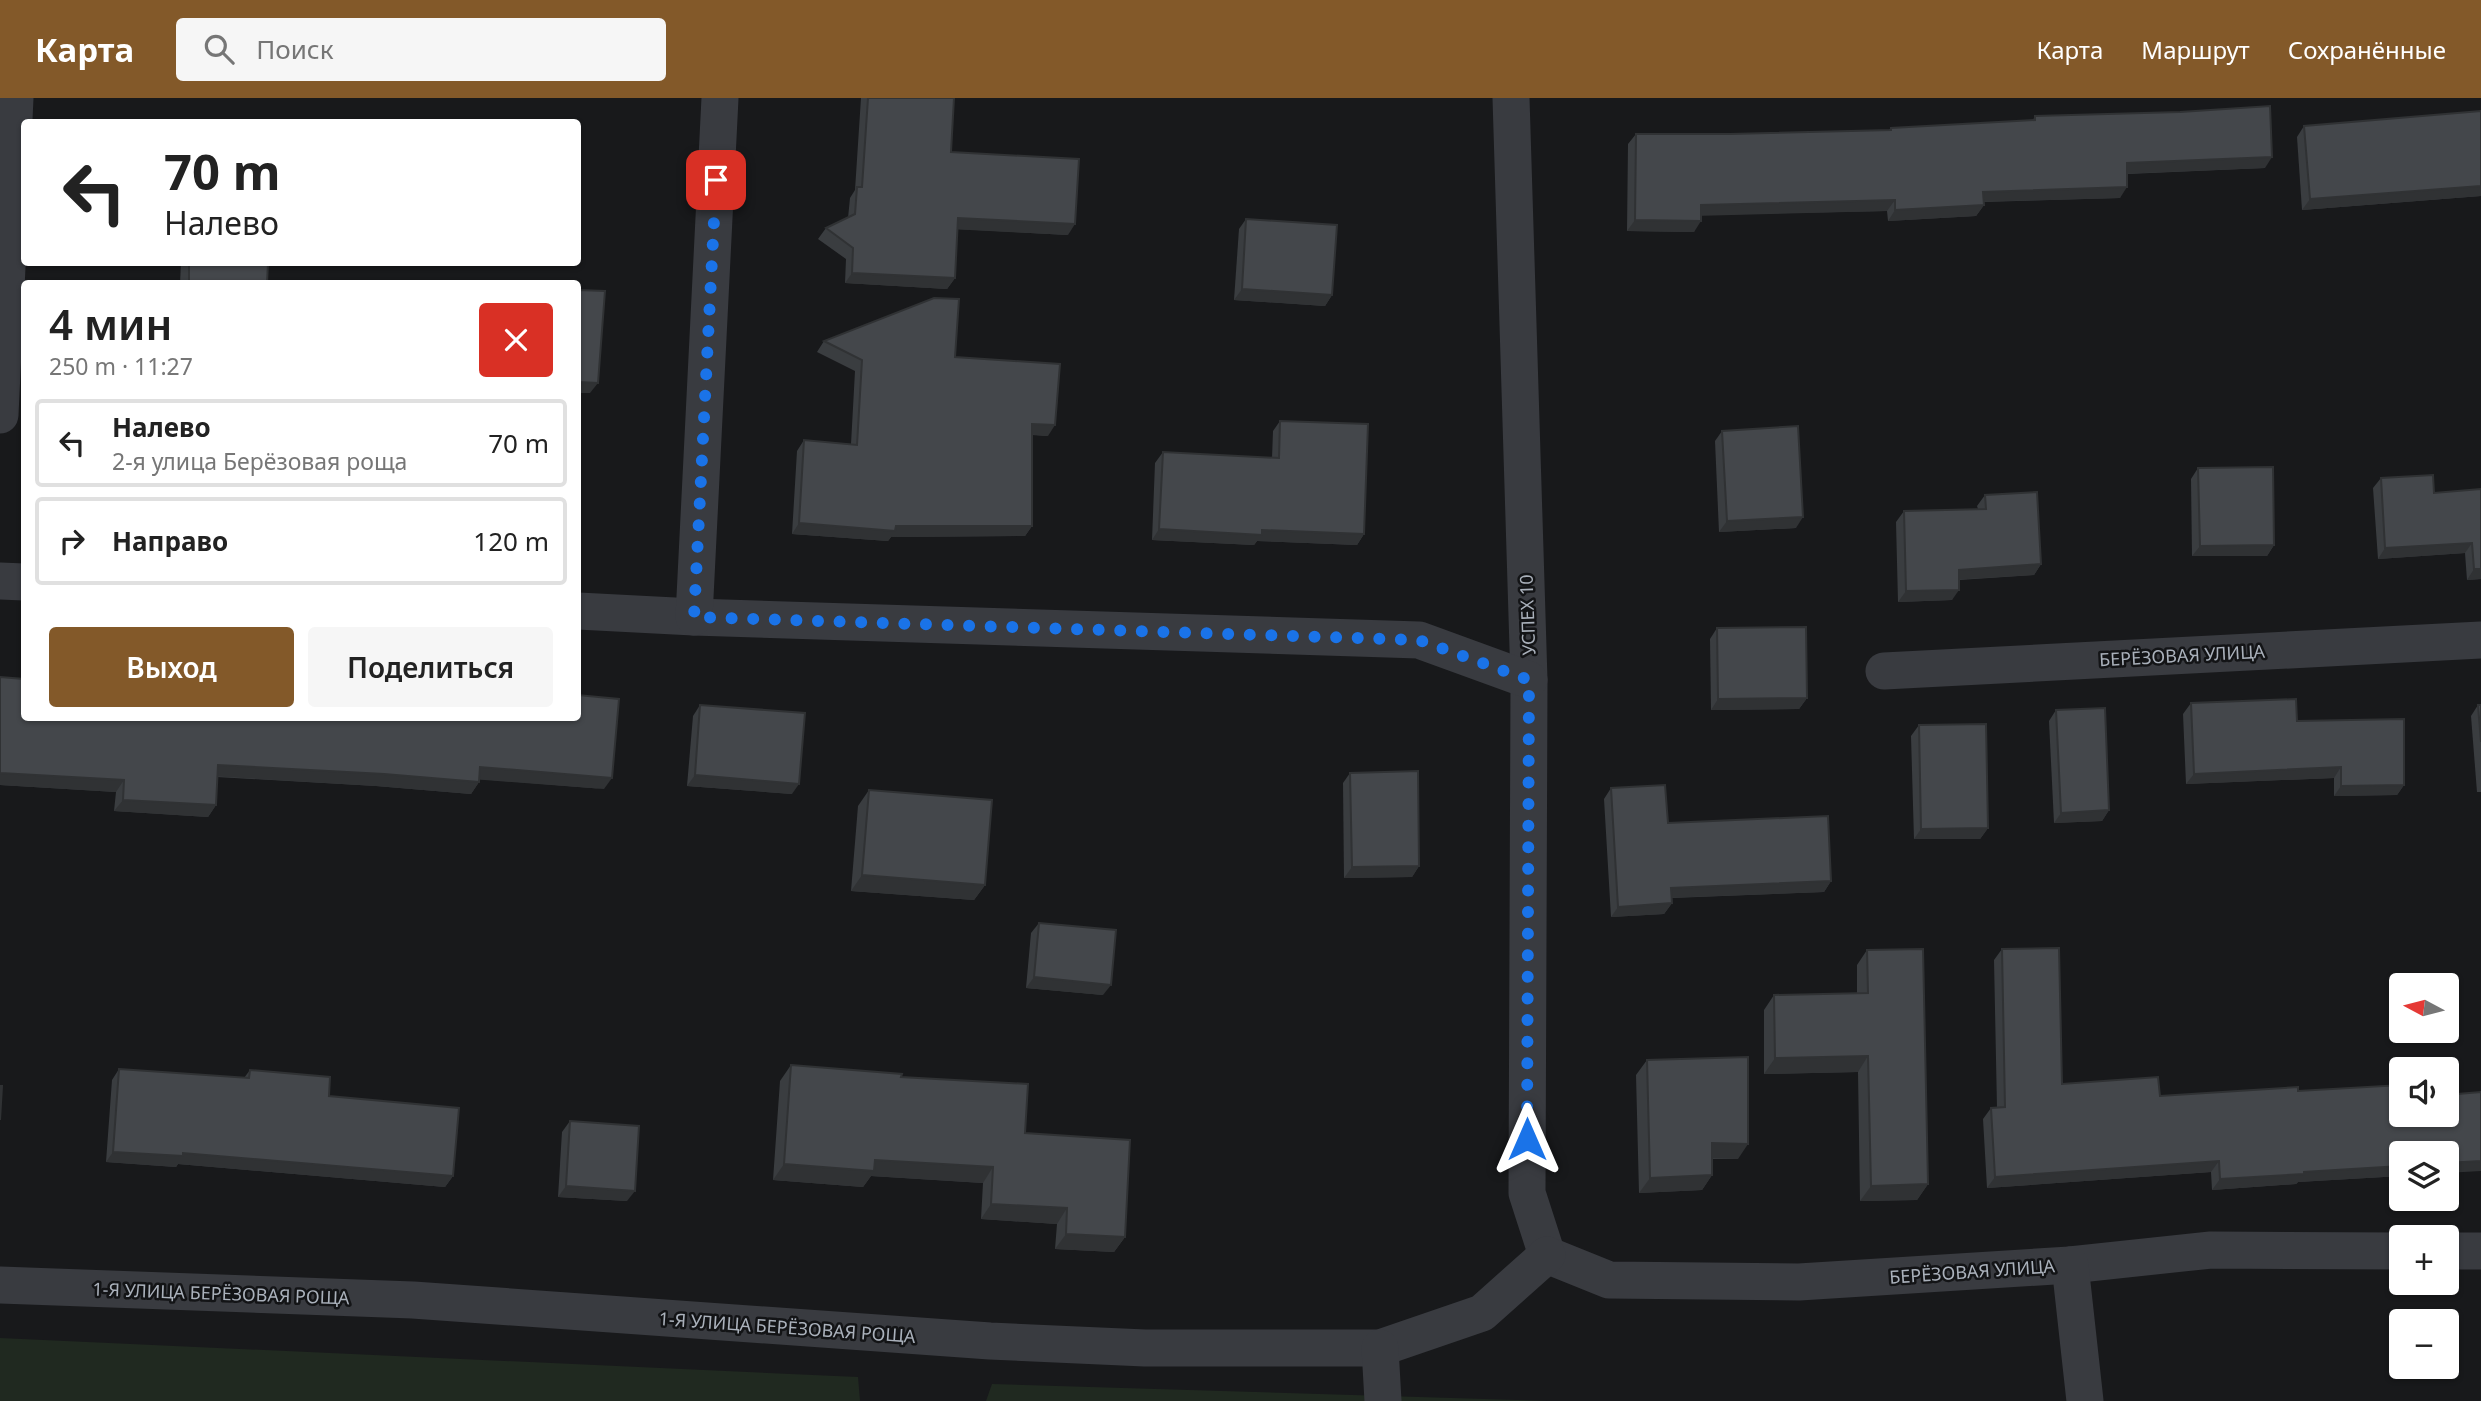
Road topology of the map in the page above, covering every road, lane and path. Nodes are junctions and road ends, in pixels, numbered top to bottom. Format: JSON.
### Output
{"nodes":[{"id":1,"x":15,"y":98,"type":"edge"},
{"id":2,"x":720,"y":98,"type":"edge"},
{"id":3,"x":1511,"y":98,"type":"edge"},
{"id":4,"x":0,"y":415,"type":"edge"},
{"id":5,"x":0,"y":581,"type":"edge"},
{"id":6,"x":21,"y":582,"type":"edge"},
{"id":7,"x":581,"y":611,"type":"edge"},
{"id":8,"x":694,"y":617,"type":"junction"},
{"id":9,"x":2481,"y":640,"type":"edge"},
{"id":10,"x":1884,"y":671,"type":"dead end"},
{"id":11,"x":1529,"y":680,"type":"junction"},
{"id":12,"x":2389,"y":1251,"type":"edge"},
{"id":13,"x":2459,"y":1251,"type":"edge"},
{"id":14,"x":2481,"y":1251,"type":"edge"},
{"id":15,"x":1547,"y":1255,"type":"junction"},
{"id":16,"x":2070,"y":1265,"type":"junction"},
{"id":17,"x":0,"y":1285,"type":"edge"},
{"id":18,"x":1380,"y":1348,"type":"junction"},
{"id":19,"x":1383,"y":1401,"type":"edge"},
{"id":20,"x":2085,"y":1401,"type":"edge"}],
"edges":[{"from":1,"to":4,"type":"street"},
{"from":2,"to":8,"type":"street"},
{"from":3,"to":11,"type":"street","name":"УСПЕХ 10"},
{"from":5,"to":6,"type":"street"},
{"from":7,"to":8,"type":"street"},
{"from":8,"to":11,"type":"street"},
{"from":9,"to":10,"type":"street","name":"БЕРЁЗОВАЯ УЛИЦА"},
{"from":11,"to":15,"type":"street","name":"УСПЕХ 10"},
{"from":12,"to":16,"type":"street","name":"БЕРЁЗОВАЯ УЛИЦА"},
{"from":13,"to":14,"type":"street"},
{"from":15,"to":16,"type":"street","name":"БЕРЁЗОВАЯ УЛИЦА"},
{"from":15,"to":18,"type":"street","name":"1-Я УЛИЦА БЕРЁЗОВАЯ РОЩА"},
{"from":16,"to":20,"type":"street"},
{"from":17,"to":18,"type":"street","name":"1-Я УЛИЦА БЕРЁЗОВАЯ РОЩА"},
{"from":18,"to":19,"type":"street"}]}
